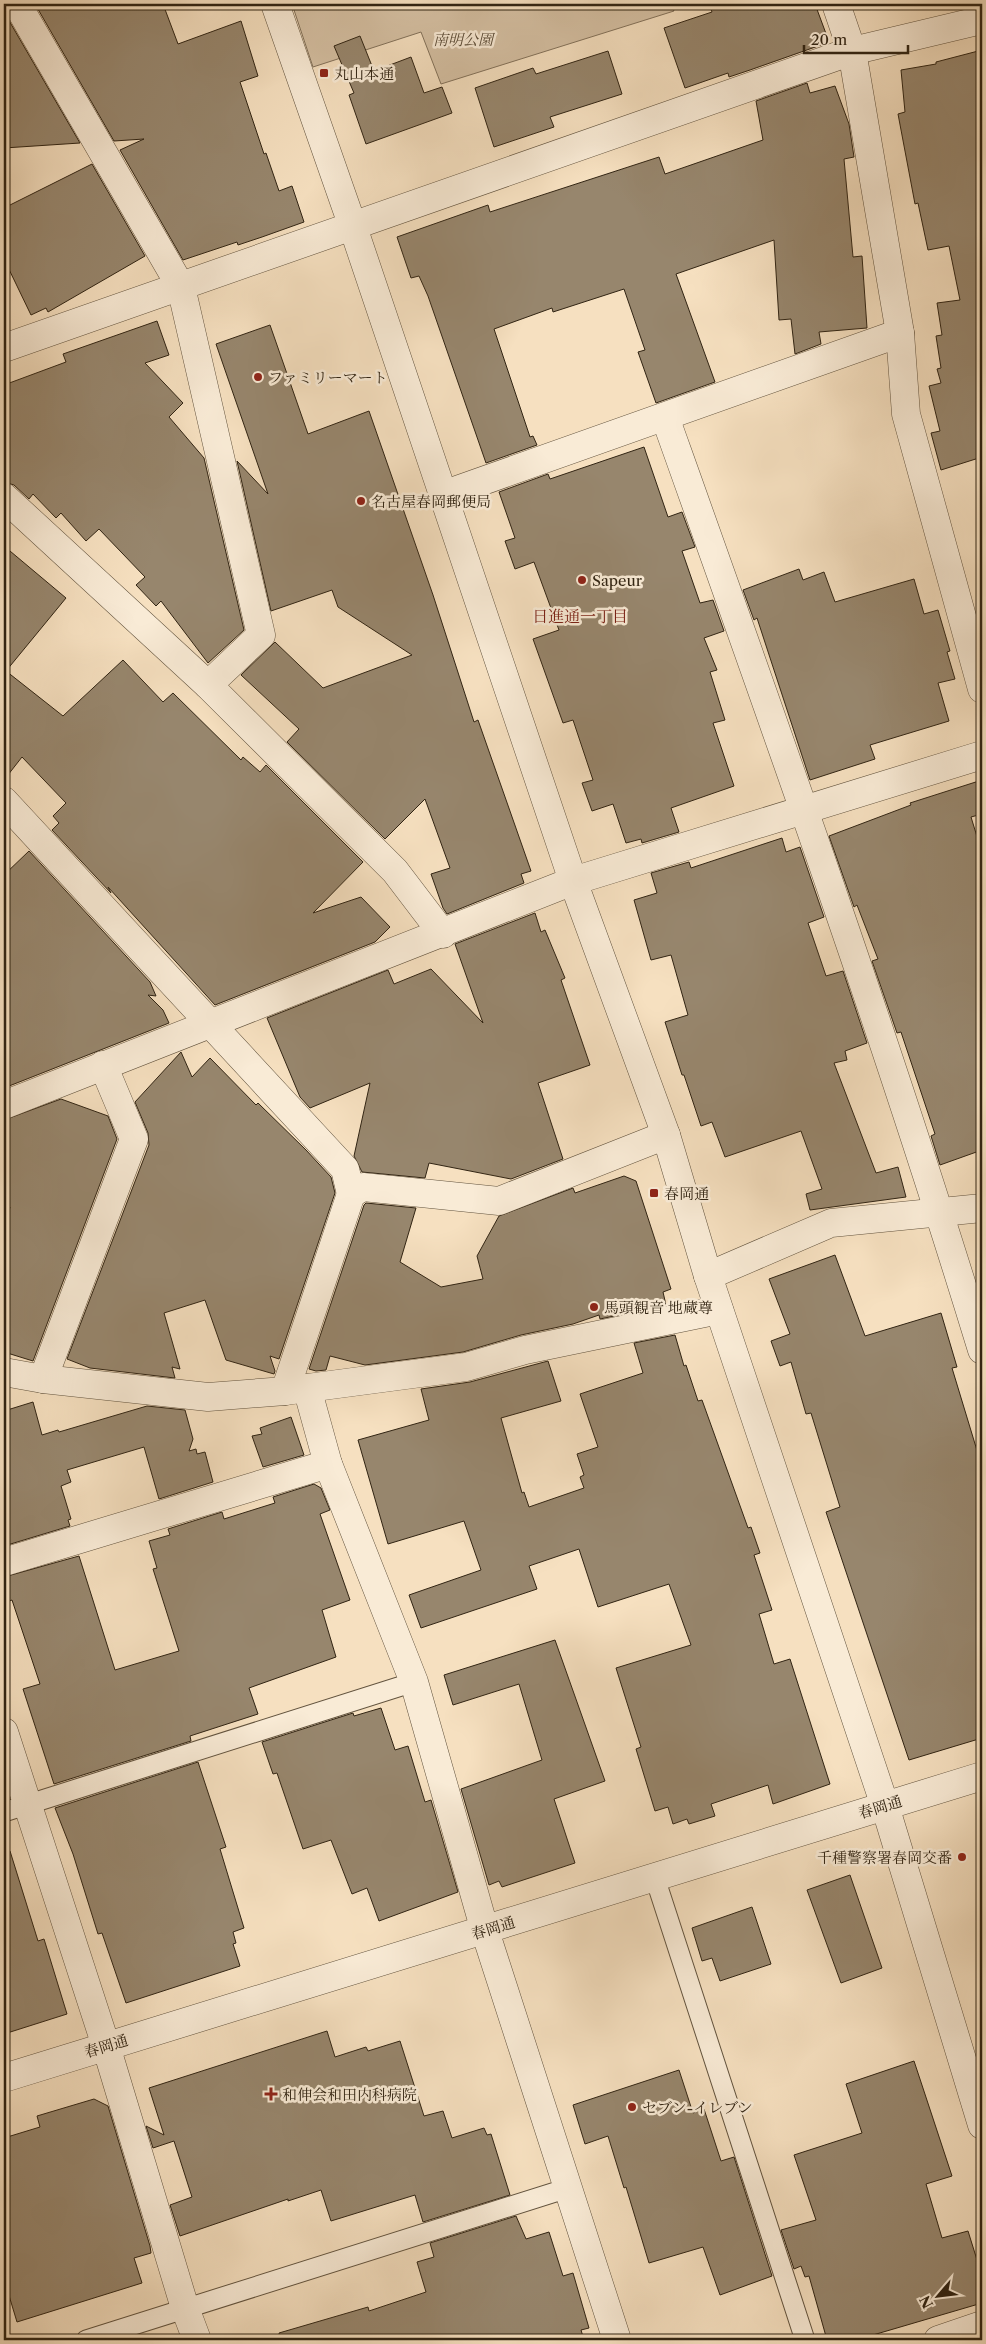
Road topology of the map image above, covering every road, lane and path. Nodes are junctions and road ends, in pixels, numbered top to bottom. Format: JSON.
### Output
{"nodes":[{"id":1,"x":16,"y":4,"type":"edge"},
{"id":2,"x":275,"y":4,"type":"edge"},
{"id":3,"x":836,"y":4,"type":"edge"},
{"id":4,"x":982,"y":20,"type":"edge"},
{"id":5,"x":852,"y":51,"type":"junction"},
{"id":6,"x":353,"y":227,"type":"junction"},
{"id":7,"x":181,"y":287,"type":"junction"},
{"id":8,"x":900,"y":332,"type":"junction"},
{"id":9,"x":4,"y":348,"type":"edge"},
{"id":10,"x":665,"y":417,"type":"junction"},
{"id":11,"x":443,"y":495,"type":"junction"},
{"id":12,"x":4,"y":497,"type":"edge"},
{"id":13,"x":208,"y":685,"type":"junction"},
{"id":14,"x":982,"y":689,"type":"edge"},
{"id":15,"x":982,"y":755,"type":"edge"},
{"id":16,"x":4,"y":801,"type":"edge"},
{"id":17,"x":805,"y":810,"type":"junction"},
{"id":18,"x":573,"y":881,"type":"junction"},
{"id":19,"x":443,"y":934,"type":"junction"},
{"id":20,"x":211,"y":1023,"type":"junction"},
{"id":21,"x":104,"y":1065,"type":"junction"},
{"id":22,"x":4,"y":1105,"type":"edge"},
{"id":23,"x":666,"y":1135,"type":"junction"},
{"id":24,"x":351,"y":1194,"type":"junction"},
{"id":25,"x":982,"y":1208,"type":"edge"},
{"id":26,"x":940,"y":1212,"type":"junction"},
{"id":27,"x":708,"y":1276,"type":"junction"},
{"id":28,"x":720,"y":1310,"type":"junction"},
{"id":29,"x":982,"y":1350,"type":"edge"},
{"id":30,"x":4,"y":1372,"type":"edge"},
{"id":31,"x":42,"y":1379,"type":"junction"},
{"id":32,"x":296,"y":1389,"type":"junction"},
{"id":33,"x":328,"y":1464,"type":"junction"},
{"id":34,"x":4,"y":1562,"type":"edge"},
{"id":35,"x":414,"y":1682,"type":"junction"},
{"id":36,"x":4,"y":1732,"type":"edge"},
{"id":37,"x":982,"y":1776,"type":"edge"},
{"id":38,"x":885,"y":1806,"type":"junction"},
{"id":39,"x":15,"y":1808,"type":"edge"},
{"id":40,"x":655,"y":1878,"type":"junction"},
{"id":41,"x":484,"y":1931,"type":"junction"},
{"id":42,"x":106,"y":2046,"type":"junction"},
{"id":43,"x":4,"y":2078,"type":"edge"},
{"id":44,"x":982,"y":2125,"type":"edge"},
{"id":45,"x":568,"y":2188,"type":"junction"},
{"id":46,"x":185,"y":2308,"type":"junction"},
{"id":47,"x":982,"y":2325,"type":"edge"},
{"id":48,"x":86,"y":2340,"type":"edge"},
{"id":49,"x":197,"y":2340,"type":"edge"},
{"id":50,"x":617,"y":2340,"type":"edge"},
{"id":51,"x":805,"y":2340,"type":"edge"},
{"id":52,"x":938,"y":2340,"type":"edge"}],
"edges":[{"from":1,"to":7,"type":"street"},
{"from":2,"to":6,"type":"street"},
{"from":3,"to":5,"type":"street"},
{"from":4,"to":5,"type":"street"},
{"from":5,"to":6,"type":"street"},
{"from":5,"to":8,"type":"street"},
{"from":6,"to":7,"type":"street"},
{"from":6,"to":11,"type":"street"},
{"from":7,"to":9,"type":"street"},
{"from":7,"to":13,"type":"street"},
{"from":8,"to":10,"type":"street"},
{"from":8,"to":14,"type":"street"},
{"from":10,"to":11,"type":"street"},
{"from":10,"to":17,"type":"street"},
{"from":11,"to":18,"type":"street"},
{"from":12,"to":13,"type":"street"},
{"from":13,"to":19,"type":"street"},
{"from":15,"to":17,"type":"street"},
{"from":16,"to":20,"type":"street"},
{"from":17,"to":18,"type":"street"},
{"from":17,"to":26,"type":"street"},
{"from":18,"to":19,"type":"street"},
{"from":18,"to":23,"type":"street"},
{"from":19,"to":20,"type":"street"},
{"from":20,"to":21,"type":"street"},
{"from":20,"to":24,"type":"street"},
{"from":21,"to":22,"type":"street"},
{"from":21,"to":31,"type":"street"},
{"from":23,"to":24,"type":"street"},
{"from":23,"to":27,"type":"street"},
{"from":24,"to":32,"type":"street"},
{"from":25,"to":26,"type":"street"},
{"from":26,"to":27,"type":"street"},
{"from":26,"to":29,"type":"street"},
{"from":27,"to":28,"type":"street"},
{"from":28,"to":32,"type":"street"},
{"from":28,"to":38,"type":"street"},
{"from":30,"to":31,"type":"street"},
{"from":31,"to":32,"type":"street"},
{"from":32,"to":33,"type":"street"},
{"from":33,"to":34,"type":"street"},
{"from":33,"to":35,"type":"street"},
{"from":35,"to":39,"type":"lane"},
{"from":35,"to":41,"type":"street"},
{"from":36,"to":39,"type":"street"},
{"from":37,"to":38,"type":"street","name":"春岡通"},
{"from":38,"to":40,"type":"street","name":"春岡通"},
{"from":38,"to":44,"type":"street"},
{"from":39,"to":42,"type":"street"},
{"from":40,"to":41,"type":"street","name":"春岡通"},
{"from":40,"to":51,"type":"lane"},
{"from":41,"to":42,"type":"street","name":"春岡通"},
{"from":41,"to":45,"type":"street"},
{"from":42,"to":43,"type":"street","name":"春岡通"},
{"from":42,"to":46,"type":"street"},
{"from":45,"to":46,"type":"lane"},
{"from":45,"to":50,"type":"street"},
{"from":46,"to":48,"type":"lane"},
{"from":46,"to":49,"type":"street"},
{"from":47,"to":52,"type":"street"}]}
